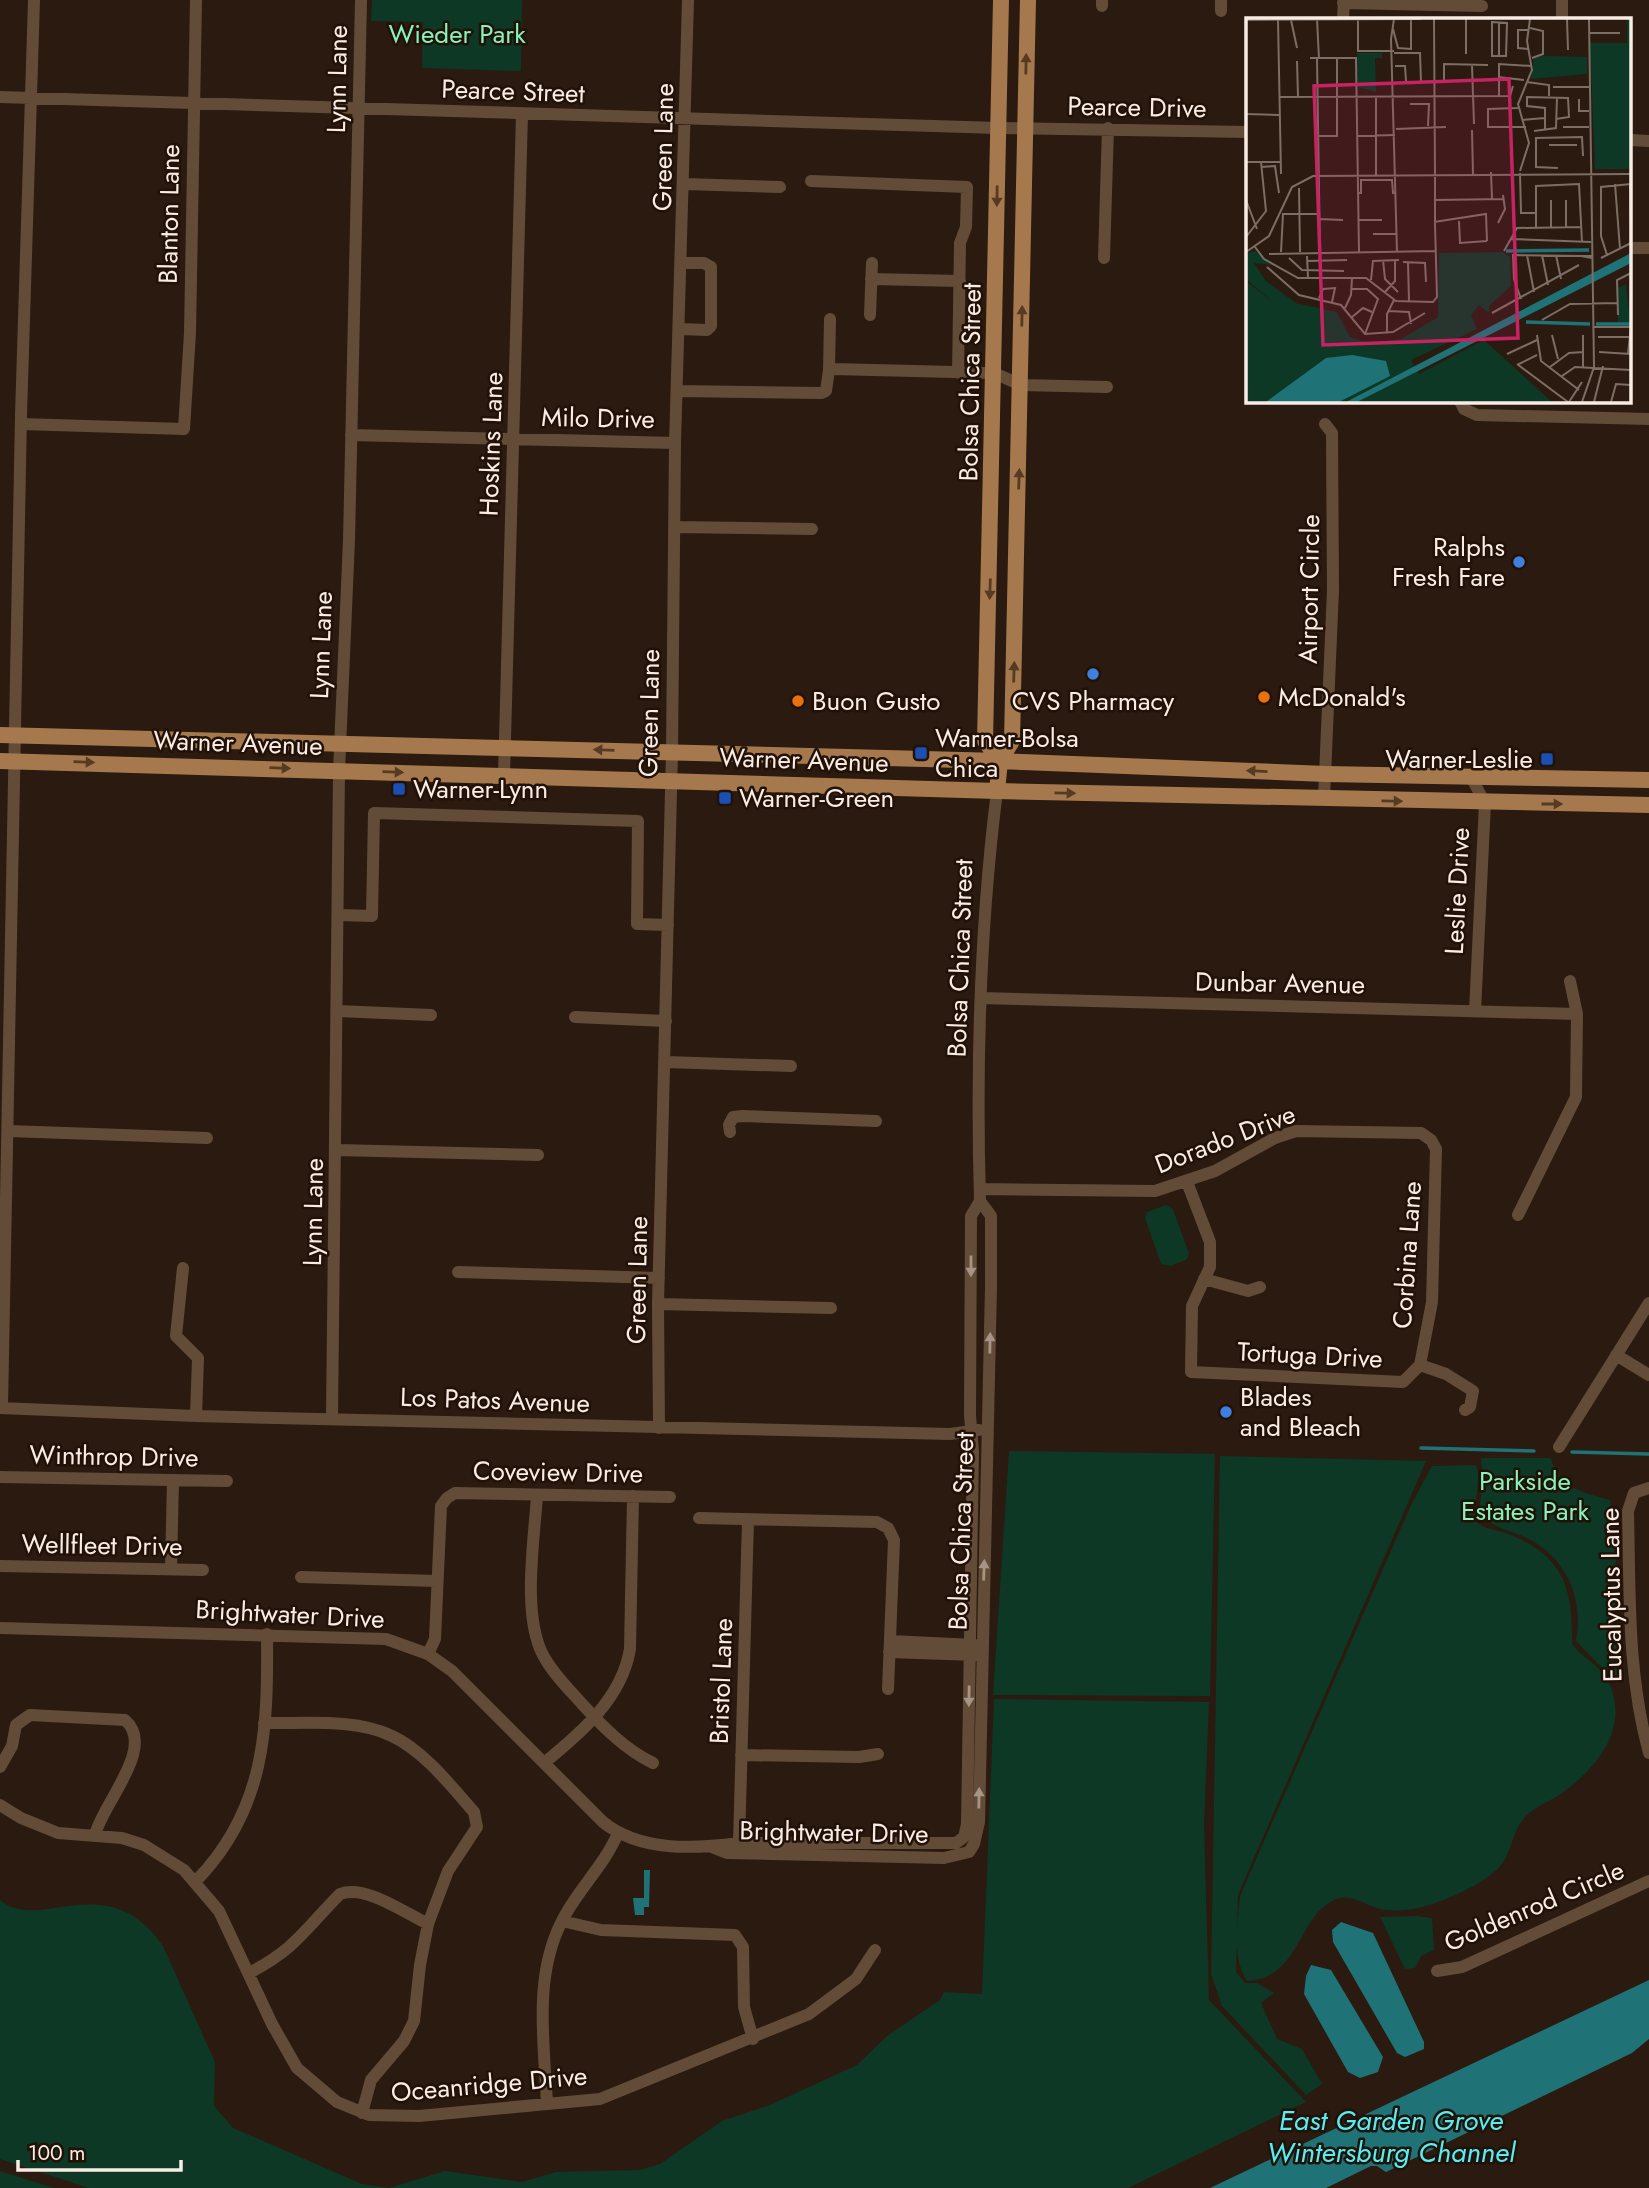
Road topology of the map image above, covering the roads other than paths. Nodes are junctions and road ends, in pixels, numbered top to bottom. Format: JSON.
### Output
{"nodes":[{"id":1,"x":34,"y":0,"type":"edge"},
{"id":2,"x":196,"y":0,"type":"edge"},
{"id":3,"x":361,"y":0,"type":"edge"},
{"id":4,"x":688,"y":0,"type":"edge"},
{"id":5,"x":1001,"y":0,"type":"edge"},
{"id":6,"x":1028,"y":0,"type":"edge"},
{"id":7,"x":1562,"y":0,"type":"edge"},
{"id":8,"x":1343,"y":1,"type":"edge"},
{"id":9,"x":1482,"y":6,"type":"dead end"},
{"id":10,"x":1562,"y":18,"type":"edge"},
{"id":11,"x":0,"y":97,"type":"edge"},
{"id":12,"x":31,"y":98,"type":"junction"},
{"id":13,"x":194,"y":105,"type":"junction"},
{"id":14,"x":359,"y":109,"type":"junction"},
{"id":15,"x":522,"y":114,"type":"junction"},
{"id":16,"x":686,"y":119,"type":"junction"},
{"id":17,"x":998,"y":128,"type":"junction"},
{"id":18,"x":1025,"y":128,"type":"junction"},
{"id":19,"x":1108,"y":128,"type":"junction"},
{"id":20,"x":1246,"y":132,"type":"edge"},
{"id":21,"x":811,"y":181,"type":"dead end"},
{"id":22,"x":685,"y":184,"type":"junction"},
{"id":23,"x":780,"y":187,"type":"dead end"},
{"id":24,"x":1104,"y":258,"type":"dead end"},
{"id":25,"x":682,"y":263,"type":"junction"},
{"id":26,"x":872,"y":263,"type":"dead end"},
{"id":27,"x":871,"y":279,"type":"junction"},
{"id":28,"x":960,"y":281,"type":"junction"},
{"id":29,"x":870,"y":315,"type":"dead end"},
{"id":30,"x":830,"y":319,"type":"dead end"},
{"id":31,"x":681,"y":329,"type":"junction"},
{"id":32,"x":829,"y":370,"type":"junction"},
{"id":33,"x":958,"y":373,"type":"junction"},
{"id":34,"x":994,"y":373,"type":"junction"},
{"id":35,"x":1021,"y":385,"type":"junction"},
{"id":36,"x":1107,"y":387,"type":"dead end"},
{"id":37,"x":679,"y":391,"type":"junction"},
{"id":38,"x":1555,"y":402,"type":"edge"},
{"id":39,"x":1462,"y":405,"type":"edge"},
{"id":40,"x":1555,"y":416,"type":"junction"},
{"id":41,"x":1649,"y":419,"type":"edge"},
{"id":42,"x":21,"y":424,"type":"junction"},
{"id":43,"x":1325,"y":424,"type":"dead end"},
{"id":44,"x":351,"y":435,"type":"junction"},
{"id":45,"x":514,"y":439,"type":"junction"},
{"id":46,"x":676,"y":443,"type":"junction"},
{"id":47,"x":675,"y":527,"type":"junction"},
{"id":48,"x":991,"y":528,"type":"junction"},
{"id":49,"x":1018,"y":528,"type":"junction"},
{"id":50,"x":812,"y":529,"type":"dead end"},
{"id":51,"x":8,"y":735,"type":"edge"},
{"id":52,"x":340,"y":743,"type":"junction"},
{"id":53,"x":505,"y":747,"type":"junction"},
{"id":54,"x":672,"y":752,"type":"junction"},
{"id":55,"x":8,"y":760,"type":"edge"},
{"id":56,"x":1000,"y":761,"type":"junction"},
{"id":57,"x":339,"y":771,"type":"junction"},
{"id":58,"x":1326,"y":774,"type":"junction"},
{"id":59,"x":504,"y":776,"type":"junction"},
{"id":60,"x":1471,"y":777,"type":"junction"},
{"id":61,"x":670,"y":780,"type":"junction"},
{"id":62,"x":1649,"y":780,"type":"edge"},
{"id":63,"x":997,"y":791,"type":"junction"},
{"id":64,"x":1324,"y":799,"type":"junction"},
{"id":65,"x":1485,"y":803,"type":"junction"},
{"id":66,"x":1649,"y":805,"type":"edge"},
{"id":67,"x":340,"y":915,"type":"junction"},
{"id":68,"x":668,"y":925,"type":"junction"},
{"id":69,"x":1570,"y":981,"type":"dead end"},
{"id":70,"x":981,"y":998,"type":"junction"},
{"id":71,"x":338,"y":1011,"type":"junction"},
{"id":72,"x":1475,"y":1011,"type":"junction"},
{"id":73,"x":1577,"y":1014,"type":"junction"},
{"id":74,"x":431,"y":1015,"type":"dead end"},
{"id":75,"x":575,"y":1017,"type":"dead end"},
{"id":76,"x":666,"y":1021,"type":"junction"},
{"id":77,"x":665,"y":1062,"type":"junction"},
{"id":78,"x":791,"y":1066,"type":"dead end"},
{"id":79,"x":4,"y":1082,"type":"edge"},
{"id":80,"x":876,"y":1121,"type":"dead end"},
{"id":81,"x":9,"y":1131,"type":"junction"},
{"id":82,"x":730,"y":1132,"type":"dead end"},
{"id":83,"x":207,"y":1138,"type":"dead end"},
{"id":84,"x":1436,"y":1149,"type":"joint"},
{"id":85,"x":337,"y":1150,"type":"junction"},
{"id":86,"x":538,"y":1155,"type":"dead end"},
{"id":87,"x":1187,"y":1182,"type":"junction"},
{"id":88,"x":980,"y":1195,"type":"junction"},
{"id":89,"x":1518,"y":1215,"type":"dead end"},
{"id":90,"x":183,"y":1268,"type":"dead end"},
{"id":91,"x":458,"y":1272,"type":"dead end"},
{"id":92,"x":659,"y":1278,"type":"junction"},
{"id":93,"x":1205,"y":1279,"type":"junction"},
{"id":94,"x":1260,"y":1287,"type":"dead end"},
{"id":95,"x":1649,"y":1303,"type":"edge"},
{"id":96,"x":658,"y":1304,"type":"junction"},
{"id":97,"x":831,"y":1308,"type":"dead end"},
{"id":98,"x":1616,"y":1355,"type":"junction"},
{"id":99,"x":1420,"y":1365,"type":"junction"},
{"id":100,"x":1649,"y":1375,"type":"edge"},
{"id":101,"x":1,"y":1408,"type":"edge"},
{"id":102,"x":1465,"y":1410,"type":"dead end"},
{"id":103,"x":196,"y":1416,"type":"junction"},
{"id":104,"x":332,"y":1418,"type":"junction"},
{"id":105,"x":659,"y":1428,"type":"junction"},
{"id":106,"x":989,"y":1428,"type":"junction"},
{"id":107,"x":971,"y":1432,"type":"junction"},
{"id":108,"x":1559,"y":1447,"type":"dead end"},
{"id":109,"x":0,"y":1477,"type":"edge"},
{"id":110,"x":173,"y":1480,"type":"junction"},
{"id":111,"x":227,"y":1481,"type":"dead end"},
{"id":112,"x":1649,"y":1488,"type":"edge"},
{"id":113,"x":537,"y":1496,"type":"junction"},
{"id":114,"x":633,"y":1496,"type":"junction"},
{"id":115,"x":670,"y":1497,"type":"dead end"},
{"id":116,"x":699,"y":1518,"type":"dead end"},
{"id":117,"x":748,"y":1520,"type":"junction"},
{"id":118,"x":0,"y":1566,"type":"edge"},
{"id":119,"x":171,"y":1569,"type":"junction"},
{"id":120,"x":202,"y":1570,"type":"dead end"},
{"id":121,"x":301,"y":1577,"type":"dead end"},
{"id":122,"x":437,"y":1581,"type":"junction"},
{"id":123,"x":0,"y":1628,"type":"edge"},
{"id":124,"x":267,"y":1634,"type":"junction"},
{"id":125,"x":890,"y":1646,"type":"junction"},
{"id":126,"x":976,"y":1650,"type":"junction"},
{"id":127,"x":428,"y":1654,"type":"junction"},
{"id":128,"x":888,"y":1689,"type":"dead end"},
{"id":129,"x":593,"y":1716,"type":"junction"},
{"id":130,"x":264,"y":1723,"type":"junction"},
{"id":131,"x":1649,"y":1753,"type":"edge"},
{"id":132,"x":878,"y":1754,"type":"dead end"},
{"id":133,"x":741,"y":1755,"type":"junction"},
{"id":134,"x":544,"y":1763,"type":"junction"},
{"id":135,"x":653,"y":1763,"type":"dead end"},
{"id":136,"x":0,"y":1767,"type":"edge"},
{"id":137,"x":0,"y":1805,"type":"edge"},
{"id":138,"x":618,"y":1833,"type":"junction"},
{"id":139,"x":95,"y":1835,"type":"junction"},
{"id":140,"x":739,"y":1843,"type":"junction"},
{"id":141,"x":944,"y":1844,"type":"joint"},
{"id":142,"x":711,"y":1847,"type":"junction"},
{"id":143,"x":958,"y":1856,"type":"joint"},
{"id":144,"x":196,"y":1881,"type":"junction"},
{"id":145,"x":1649,"y":1881,"type":"edge"},
{"id":146,"x":562,"y":1921,"type":"junction"},
{"id":147,"x":428,"y":1924,"type":"junction"},
{"id":148,"x":875,"y":1950,"type":"dead end"},
{"id":149,"x":1437,"y":1971,"type":"dead end"},
{"id":150,"x":249,"y":1973,"type":"junction"},
{"id":151,"x":753,"y":2039,"type":"junction"},
{"id":152,"x":547,"y":2103,"type":"junction"},
{"id":153,"x":362,"y":2113,"type":"junction"}],
"edges":[{"from":1,"to":12,"type":"street"},
{"from":2,"to":13,"type":"street","name":"Blanton Lane"},
{"from":3,"to":14,"type":"street","name":"Lynn Lane"},
{"from":4,"to":16,"type":"street","name":"Green Lane"},
{"from":5,"to":17,"type":"main road","name":"Bolsa Chica Street"},
{"from":18,"to":6,"type":"main road","name":"Bolsa Chica Street","one_way":true},
{"from":7,"to":10,"type":"street"},
{"from":8,"to":9,"type":"street"},
{"from":11,"to":12,"type":"street","name":"Pearce Street"},
{"from":12,"to":13,"type":"street","name":"Pearce Street"},
{"from":12,"to":42,"type":"street"},
{"from":13,"to":14,"type":"street","name":"Pearce Street"},
{"from":13,"to":42,"type":"street","name":"Blanton Lane"},
{"from":14,"to":15,"type":"street","name":"Pearce Street"},
{"from":14,"to":44,"type":"street","name":"Lynn Lane"},
{"from":15,"to":16,"type":"street","name":"Pearce Street"},
{"from":15,"to":45,"type":"street","name":"Hoskins Lane"},
{"from":16,"to":17,"type":"street","name":"Pearce Street"},
{"from":16,"to":22,"type":"street","name":"Green Lane"},
{"from":17,"to":18,"type":"street","name":"Pearce Street"},
{"from":17,"to":34,"type":"main road","name":"Bolsa Chica Street","one_way":true},
{"from":18,"to":19,"type":"street","name":"Pearce Drive"},
{"from":35,"to":18,"type":"main road","name":"Bolsa Chica Street","one_way":true},
{"from":19,"to":20,"type":"street","name":"Pearce Drive"},
{"from":19,"to":24,"type":"street"},
{"from":21,"to":28,"type":"street"},
{"from":22,"to":23,"type":"street"},
{"from":22,"to":25,"type":"street","name":"Green Lane"},
{"from":25,"to":31,"type":"street","name":"Green Lane"},
{"from":25,"to":31,"type":"street"},
{"from":26,"to":27,"type":"street"},
{"from":27,"to":28,"type":"street"},
{"from":27,"to":29,"type":"street"},
{"from":28,"to":33,"type":"street"},
{"from":30,"to":32,"type":"street"},
{"from":31,"to":37,"type":"street","name":"Green Lane"},
{"from":32,"to":33,"type":"street"},
{"from":32,"to":37,"type":"street"},
{"from":33,"to":34,"type":"street"},
{"from":34,"to":35,"type":"street"},
{"from":34,"to":48,"type":"main road","name":"Bolsa Chica Street"},
{"from":35,"to":36,"type":"street"},
{"from":49,"to":35,"type":"main road","name":"Bolsa Chica Street","one_way":true},
{"from":37,"to":46,"type":"street","name":"Green Lane"},
{"from":38,"to":40,"type":"street"},
{"from":39,"to":40,"type":"street"},
{"from":40,"to":41,"type":"street"},
{"from":42,"to":51,"type":"street"},
{"from":43,"to":58,"type":"street","name":"Airport Circle"},
{"from":44,"to":45,"type":"street","name":"Milo Drive"},
{"from":44,"to":52,"type":"street","name":"Lynn Lane"},
{"from":45,"to":46,"type":"street","name":"Milo Drive"},
{"from":45,"to":53,"type":"street","name":"Hoskins Lane"},
{"from":46,"to":47,"type":"street","name":"Green Lane"},
{"from":47,"to":50,"type":"street"},
{"from":47,"to":54,"type":"street","name":"Green Lane"},
{"from":48,"to":49,"type":"main road"},
{"from":48,"to":56,"type":"main road","name":"Bolsa Chica Street","one_way":true},
{"from":56,"to":49,"type":"main road","name":"Bolsa Chica Street","one_way":true},
{"from":51,"to":52,"type":"main road","name":"Warner Avenue"},
{"from":51,"to":55,"type":"street"},
{"from":52,"to":53,"type":"main road","name":"Warner Avenue"},
{"from":52,"to":57,"type":"street","name":"Lynn Lane"},
{"from":54,"to":53,"type":"main road","name":"Warner Avenue","one_way":true},
{"from":53,"to":59,"type":"street","name":"Hoskins Lane"},
{"from":54,"to":56,"type":"main road","name":"Warner Avenue"},
{"from":54,"to":61,"type":"street","name":"Green Lane"},
{"from":55,"to":57,"type":"main road","name":"Warner Avenue","one_way":true},
{"from":55,"to":79,"type":"street"},
{"from":58,"to":56,"type":"main road","name":"Warner Avenue","one_way":true},
{"from":56,"to":63,"type":"main road","name":"Bolsa Chica Street"},
{"from":57,"to":59,"type":"main road","name":"Warner Avenue","one_way":true},
{"from":57,"to":67,"type":"street","name":"Lynn Lane"},
{"from":58,"to":60,"type":"main road","name":"Warner Avenue"},
{"from":58,"to":64,"type":"street","name":"Airport Circle"},
{"from":59,"to":61,"type":"main road","name":"Warner Avenue"},
{"from":60,"to":62,"type":"main road","name":"Warner Avenue"},
{"from":60,"to":65,"type":"street","name":"Leslie Drive"},
{"from":61,"to":63,"type":"main road","name":"Warner Avenue"},
{"from":61,"to":68,"type":"street","name":"Green Lane"},
{"from":63,"to":64,"type":"main road","name":"Warner Avenue","one_way":true},
{"from":63,"to":70,"type":"street","name":"Bolsa Chica Street"},
{"from":64,"to":65,"type":"main road","name":"Warner Avenue","one_way":true},
{"from":65,"to":66,"type":"main road","name":"Warner Avenue","one_way":true},
{"from":65,"to":72,"type":"street","name":"Leslie Drive"},
{"from":67,"to":68,"type":"street"},
{"from":67,"to":71,"type":"street","name":"Lynn Lane"},
{"from":68,"to":76,"type":"street","name":"Green Lane"},
{"from":69,"to":73,"type":"street"},
{"from":70,"to":72,"type":"street","name":"Dunbar Avenue"},
{"from":70,"to":88,"type":"street","name":"Bolsa Chica Street"},
{"from":71,"to":74,"type":"street"},
{"from":71,"to":85,"type":"street","name":"Lynn Lane"},
{"from":72,"to":73,"type":"street","name":"Dunbar Avenue"},
{"from":73,"to":89,"type":"street"},
{"from":75,"to":76,"type":"street"},
{"from":76,"to":77,"type":"street","name":"Green Lane"},
{"from":77,"to":78,"type":"street"},
{"from":77,"to":92,"type":"street","name":"Green Lane"},
{"from":79,"to":81,"type":"street"},
{"from":80,"to":82,"type":"street"},
{"from":81,"to":83,"type":"street"},
{"from":81,"to":101,"type":"street"},
{"from":84,"to":87,"type":"street","name":"Dorado Drive"},
{"from":84,"to":99,"type":"street","name":"Corbina Lane"},
{"from":85,"to":86,"type":"street"},
{"from":85,"to":104,"type":"street","name":"Lynn Lane"},
{"from":87,"to":88,"type":"street","name":"Dorado Drive"},
{"from":87,"to":93,"type":"street"},
{"from":106,"to":88,"type":"street","name":"Bolsa Chica Street","one_way":true},
{"from":88,"to":107,"type":"street","name":"Bolsa Chica Street","one_way":true},
{"from":90,"to":103,"type":"street"},
{"from":91,"to":92,"type":"street"},
{"from":92,"to":96,"type":"street","name":"Green Lane"},
{"from":93,"to":94,"type":"street"},
{"from":93,"to":99,"type":"street","name":"Tortuga Drive"},
{"from":95,"to":98,"type":"street"},
{"from":96,"to":97,"type":"street"},
{"from":96,"to":105,"type":"street","name":"Green Lane"},
{"from":98,"to":100,"type":"street"},
{"from":98,"to":108,"type":"street"},
{"from":99,"to":102,"type":"street","name":"Corbina Lane"},
{"from":101,"to":103,"type":"street","name":"Los Patos Avenue"},
{"from":103,"to":104,"type":"street","name":"Los Patos Avenue"},
{"from":104,"to":105,"type":"street","name":"Los Patos Avenue"},
{"from":105,"to":107,"type":"street","name":"Los Patos Avenue"},
{"from":106,"to":107,"type":"street","name":"Los Patos Avenue"},
{"from":126,"to":106,"type":"street","name":"Bolsa Chica Street","one_way":true},
{"from":107,"to":126,"type":"street","name":"Bolsa Chica Street"},
{"from":109,"to":110,"type":"street","name":"Winthrop Drive"},
{"from":110,"to":111,"type":"street","name":"Winthrop Drive"},
{"from":110,"to":119,"type":"street"},
{"from":112,"to":131,"type":"street","name":"Eucalyptus Lane"},
{"from":113,"to":114,"type":"street","name":"Coveview Drive"},
{"from":113,"to":122,"type":"street","name":"Coveview Drive"},
{"from":113,"to":129,"type":"street"},
{"from":114,"to":115,"type":"street","name":"Coveview Drive"},
{"from":114,"to":129,"type":"street"},
{"from":116,"to":117,"type":"street"},
{"from":117,"to":125,"type":"street"},
{"from":117,"to":133,"type":"street","name":"Bristol Lane"},
{"from":118,"to":119,"type":"street","name":"Wellfleet Drive"},
{"from":119,"to":120,"type":"street","name":"Wellfleet Drive"},
{"from":121,"to":122,"type":"street"},
{"from":122,"to":127,"type":"street"},
{"from":123,"to":124,"type":"street","name":"Brightwater Drive"},
{"from":124,"to":127,"type":"street","name":"Brightwater Drive"},
{"from":124,"to":130,"type":"street"},
{"from":125,"to":126,"type":"street"},
{"from":125,"to":128,"type":"street"},
{"from":126,"to":141,"type":"street","name":"Bolsa Chica Street","one_way":true},
{"from":143,"to":126,"type":"street","name":"Bolsa Chica Street","one_way":true},
{"from":127,"to":134,"type":"street","name":"Brightwater Drive"},
{"from":129,"to":134,"type":"street"},
{"from":129,"to":135,"type":"street"},
{"from":130,"to":144,"type":"street"},
{"from":130,"to":147,"type":"street"},
{"from":132,"to":133,"type":"street"},
{"from":133,"to":140,"type":"street","name":"Bristol Lane"},
{"from":134,"to":138,"type":"street","name":"Brightwater Drive"},
{"from":136,"to":139,"type":"street"},
{"from":137,"to":139,"type":"street","name":"Oceanridge Drive"},
{"from":138,"to":142,"type":"street","name":"Brightwater Drive"},
{"from":138,"to":146,"type":"street"},
{"from":139,"to":144,"type":"street","name":"Oceanridge Drive"},
{"from":140,"to":141,"type":"street","name":"Brightwater Drive"},
{"from":140,"to":142,"type":"street","name":"Brightwater Drive"},
{"from":142,"to":143,"type":"street","name":"Brightwater Drive"},
{"from":144,"to":150,"type":"street","name":"Oceanridge Drive"},
{"from":145,"to":149,"type":"street","name":"Goldenrod Circle"},
{"from":146,"to":151,"type":"street"},
{"from":146,"to":152,"type":"street"},
{"from":147,"to":150,"type":"street"},
{"from":147,"to":153,"type":"street"},
{"from":148,"to":151,"type":"street","name":"Oceanridge Drive"},
{"from":150,"to":153,"type":"street","name":"Oceanridge Drive"},
{"from":151,"to":152,"type":"street","name":"Oceanridge Drive"},
{"from":152,"to":153,"type":"street","name":"Oceanridge Drive"}]}
